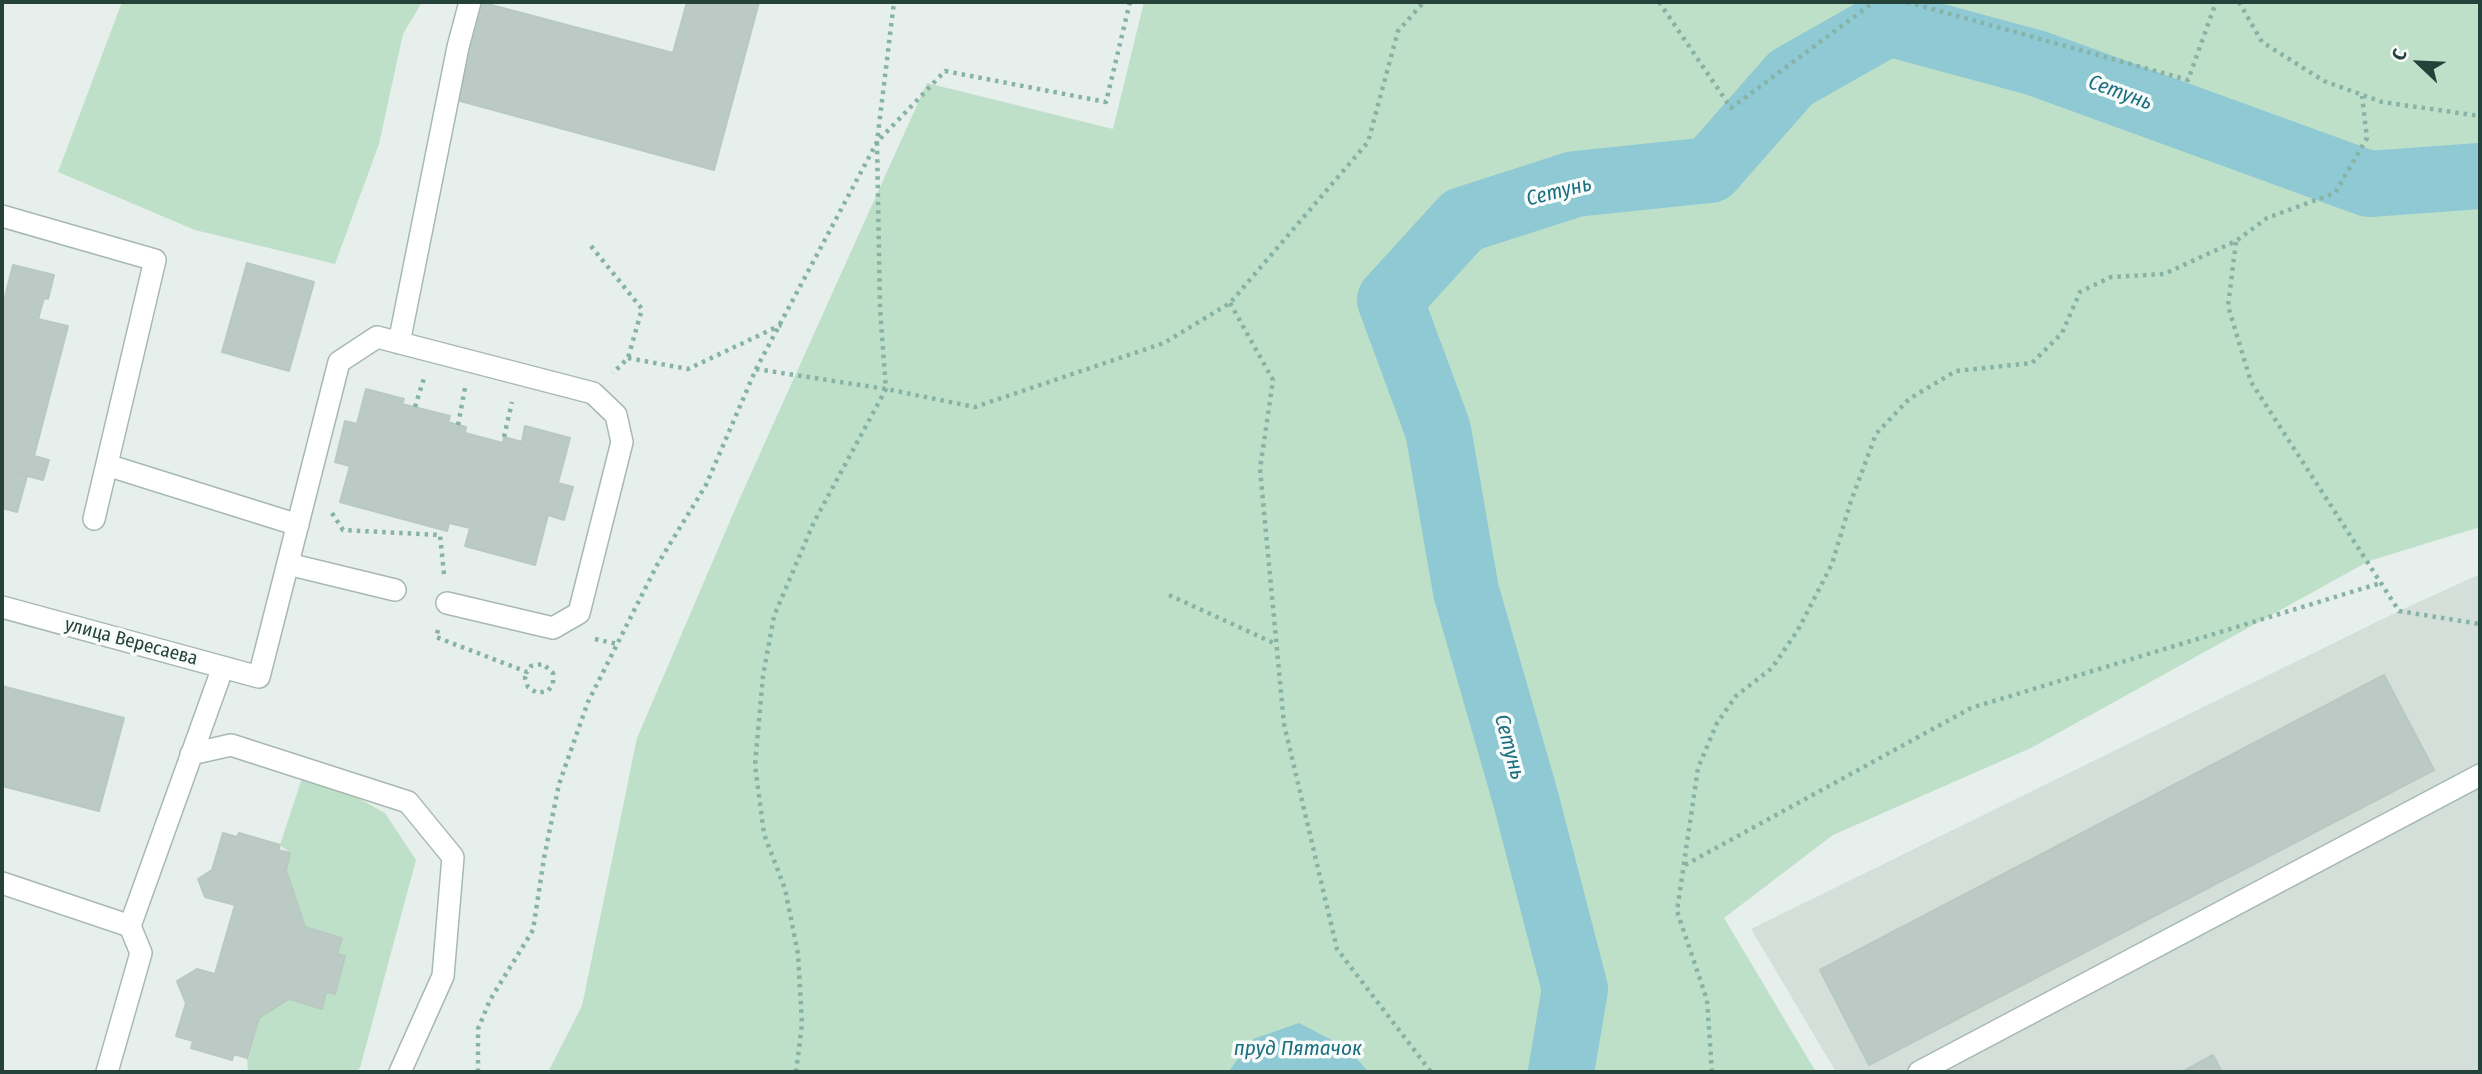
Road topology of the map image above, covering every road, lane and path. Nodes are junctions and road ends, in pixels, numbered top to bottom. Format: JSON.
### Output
{"nodes":[{"id":1,"x":470,"y":2,"type":"edge"},
{"id":2,"x":894,"y":2,"type":"edge"},
{"id":3,"x":1130,"y":2,"type":"edge"},
{"id":4,"x":1424,"y":2,"type":"edge"},
{"id":5,"x":1659,"y":2,"type":"edge"},
{"id":6,"x":1874,"y":2,"type":"edge"},
{"id":7,"x":1907,"y":2,"type":"edge"},
{"id":8,"x":2216,"y":2,"type":"edge"},
{"id":9,"x":2239,"y":2,"type":"edge"},
{"id":10,"x":2362,"y":96,"type":"junction"},
{"id":11,"x":2480,"y":116,"type":"edge"},
{"id":12,"x":877,"y":142,"type":"junction"},
{"id":13,"x":2,"y":216,"type":"edge"},
{"id":14,"x":2236,"y":241,"type":"junction"},
{"id":15,"x":591,"y":246,"type":"dead end"},
{"id":16,"x":1230,"y":303,"type":"junction"},
{"id":17,"x":781,"y":325,"type":"junction"},
{"id":18,"x":399,"y":343,"type":"junction"},
{"id":19,"x":628,"y":358,"type":"junction"},
{"id":20,"x":756,"y":369,"type":"junction"},
{"id":21,"x":426,"y":371,"type":"dead end"},
{"id":22,"x":519,"y":374,"type":"junction"},
{"id":23,"x":467,"y":378,"type":"dead end"},
{"id":24,"x":886,"y":389,"type":"junction"},
{"id":25,"x":593,"y":393,"type":"junction"},
{"id":26,"x":415,"y":407,"type":"dead end"},
{"id":27,"x":458,"y":425,"type":"dead end"},
{"id":28,"x":504,"y":437,"type":"dead end"},
{"id":29,"x":107,"y":465,"type":"junction"},
{"id":30,"x":328,"y":507,"type":"dead end"},
{"id":31,"x":93,"y":519,"type":"dead end"},
{"id":32,"x":298,"y":525,"type":"junction"},
{"id":33,"x":288,"y":564,"type":"junction"},
{"id":34,"x":2381,"y":583,"type":"junction"},
{"id":35,"x":395,"y":590,"type":"dead end"},
{"id":36,"x":1169,"y":595,"type":"dead end"},
{"id":37,"x":447,"y":603,"type":"junction"},
{"id":38,"x":2,"y":607,"type":"edge"},
{"id":39,"x":2480,"y":624,"type":"edge"},
{"id":40,"x":1277,"y":644,"type":"junction"},
{"id":41,"x":223,"y":667,"type":"junction"},
{"id":42,"x":527,"y":672,"type":"junction"},
{"id":43,"x":191,"y":754,"type":"junction"},
{"id":44,"x":2480,"y":775,"type":"edge"},
{"id":45,"x":1684,"y":866,"type":"junction"},
{"id":46,"x":2,"y":883,"type":"edge"},
{"id":47,"x":130,"y":926,"type":"junction"},
{"id":48,"x":107,"y":1072,"type":"edge"},
{"id":49,"x":400,"y":1072,"type":"edge"},
{"id":50,"x":478,"y":1072,"type":"edge"},
{"id":51,"x":796,"y":1072,"type":"edge"},
{"id":52,"x":1431,"y":1072,"type":"edge"},
{"id":53,"x":1712,"y":1072,"type":"edge"},
{"id":54,"x":1919,"y":1072,"type":"edge"}],
"edges":[{"from":1,"to":18,"type":"street"},
{"from":2,"to":12,"type":"path"},
{"from":3,"to":12,"type":"path"},
{"from":4,"to":16,"type":"path"},
{"from":5,"to":6,"type":"path"},
{"from":7,"to":8,"type":"path"},
{"from":9,"to":10,"type":"path"},
{"from":10,"to":11,"type":"path"},
{"from":10,"to":14,"type":"path"},
{"from":12,"to":17,"type":"path"},
{"from":12,"to":24,"type":"path"},
{"from":13,"to":29,"type":"street"},
{"from":14,"to":34,"type":"path"},
{"from":14,"to":45,"type":"path"},
{"from":15,"to":19,"type":"path"},
{"from":16,"to":24,"type":"path"},
{"from":16,"to":40,"type":"path"},
{"from":17,"to":19,"type":"path"},
{"from":17,"to":20,"type":"path"},
{"from":18,"to":22,"type":"street"},
{"from":18,"to":32,"type":"street"},
{"from":19,"to":25,"type":"path"},
{"from":20,"to":24,"type":"path"},
{"from":20,"to":50,"type":"path"},
{"from":21,"to":26,"type":"path"},
{"from":22,"to":25,"type":"street"},
{"from":22,"to":28,"type":"path"},
{"from":23,"to":27,"type":"path"},
{"from":24,"to":51,"type":"path"},
{"from":25,"to":37,"type":"street"},
{"from":29,"to":31,"type":"street"},
{"from":29,"to":32,"type":"street"},
{"from":30,"to":37,"type":"path"},
{"from":32,"to":33,"type":"street"},
{"from":33,"to":35,"type":"street"},
{"from":33,"to":41,"type":"street","name":"улица Вересаева"},
{"from":34,"to":39,"type":"path"},
{"from":34,"to":45,"type":"path"},
{"from":36,"to":40,"type":"path"},
{"from":37,"to":42,"type":"path"},
{"from":38,"to":41,"type":"street","name":"улица Вересаева"},
{"from":40,"to":52,"type":"path"},
{"from":41,"to":43,"type":"street"},
{"from":42,"to":42,"type":"path"},
{"from":43,"to":47,"type":"street"},
{"from":43,"to":49,"type":"street"},
{"from":44,"to":54,"type":"street"},
{"from":45,"to":53,"type":"path"},
{"from":46,"to":47,"type":"street"},
{"from":47,"to":48,"type":"street"}]}
